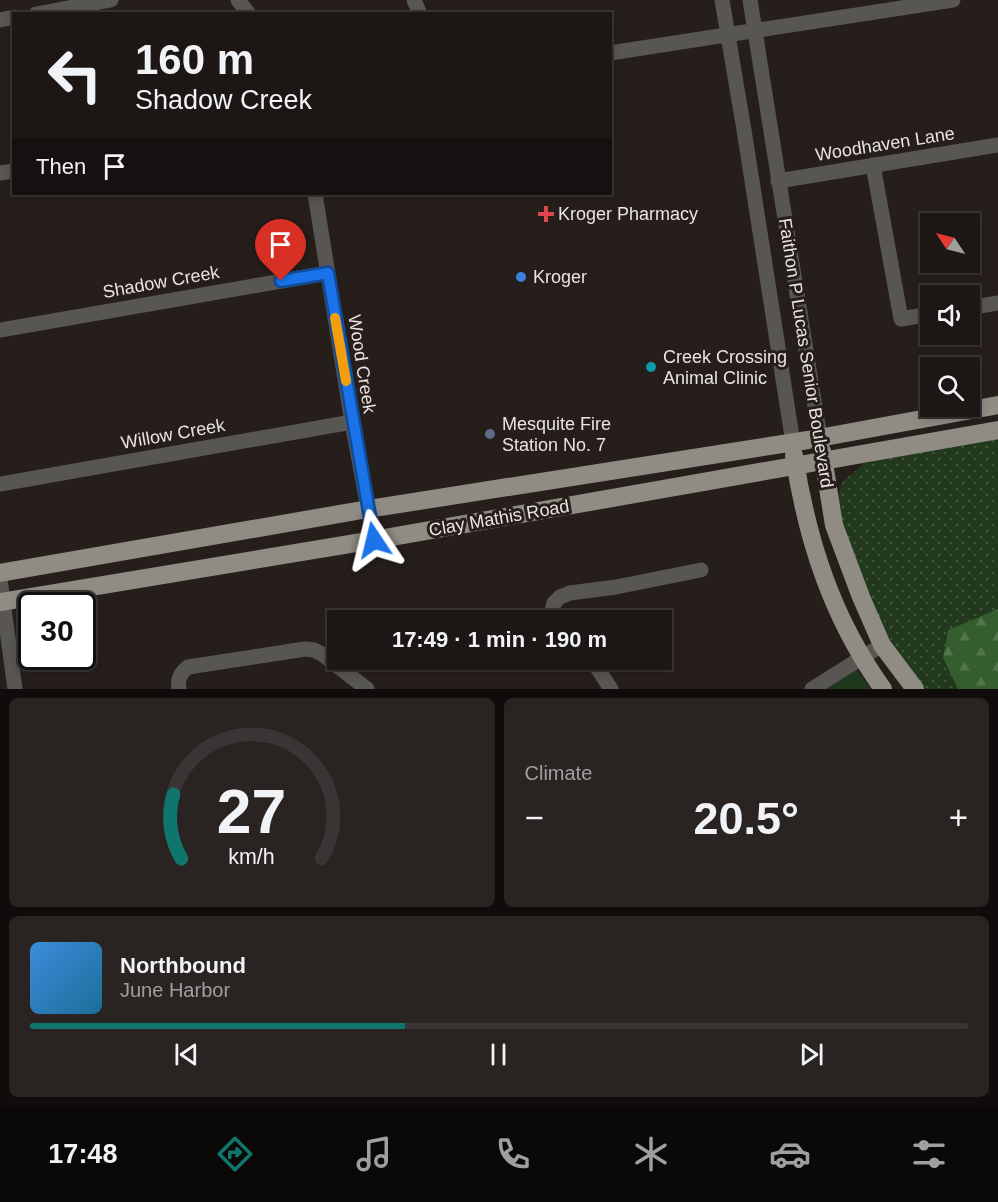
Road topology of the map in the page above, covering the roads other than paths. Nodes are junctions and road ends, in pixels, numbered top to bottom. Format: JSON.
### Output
{"nodes":[{"id":1,"x":111,"y":0,"type":"edge"},
{"id":2,"x":238,"y":0,"type":"edge"},
{"id":3,"x":722,"y":0,"type":"edge"},
{"id":4,"x":750,"y":0,"type":"edge"},
{"id":5,"x":953,"y":0,"type":"edge"},
{"id":6,"x":47,"y":12,"type":"edge"},
{"id":7,"x":247,"y":12,"type":"edge"},
{"id":8,"x":754,"y":30,"type":"junction"},
{"id":9,"x":728,"y":35,"type":"junction"},
{"id":10,"x":612,"y":53,"type":"edge"},
{"id":11,"x":998,"y":145,"type":"edge"},
{"id":12,"x":873,"y":165,"type":"junction"},
{"id":13,"x":778,"y":181,"type":"junction"},
{"id":14,"x":315,"y":195,"type":"edge"},
{"id":15,"x":785,"y":222,"type":"junction"},
{"id":16,"x":759,"y":226,"type":"junction"},
{"id":17,"x":328,"y":273,"type":"junction"},
{"id":18,"x":998,"y":303,"type":"edge"},
{"id":19,"x":980,"y":306,"type":"edge"},
{"id":20,"x":920,"y":316,"type":"edge"},
{"id":21,"x":0,"y":330,"type":"edge"},
{"id":22,"x":998,"y":405,"type":"edge"},
{"id":23,"x":352,"y":422,"type":"junction"},
{"id":24,"x":998,"y":430,"type":"edge"},
{"id":25,"x":820,"y":438,"type":"junction"},
{"id":26,"x":793,"y":443,"type":"junction"},
{"id":27,"x":824,"y":461,"type":"junction"},
{"id":28,"x":796,"y":466,"type":"junction"},
{"id":29,"x":630,"y":467,"type":"junction"},
{"id":30,"x":0,"y":484,"type":"edge"},
{"id":31,"x":514,"y":486,"type":"junction"},
{"id":32,"x":634,"y":494,"type":"junction"},
{"id":33,"x":368,"y":509,"type":"junction"},
{"id":34,"x":519,"y":514,"type":"junction"},
{"id":35,"x":216,"y":536,"type":"junction"},
{"id":36,"x":374,"y":540,"type":"junction"},
{"id":37,"x":220,"y":566,"type":"junction"},
{"id":38,"x":701,"y":570,"type":"dead end"},
{"id":39,"x":0,"y":573,"type":"edge"},
{"id":40,"x":0,"y":579,"type":"edge"},
{"id":41,"x":2,"y":602,"type":"edge"},
{"id":42,"x":552,"y":610,"type":"edge"},
{"id":43,"x":882,"y":645,"type":"junction"},
{"id":44,"x":861,"y":659,"type":"junction"},
{"id":45,"x":599,"y":670,"type":"edge"},
{"id":46,"x":180,"y":681,"type":"edge"},
{"id":47,"x":15,"y":689,"type":"edge"},
{"id":48,"x":367,"y":689,"type":"edge"},
{"id":49,"x":611,"y":689,"type":"edge"},
{"id":50,"x":812,"y":689,"type":"edge"},
{"id":51,"x":883,"y":689,"type":"edge"},
{"id":52,"x":915,"y":689,"type":"edge"}],
"edges":[{"from":1,"to":6,"type":"street"},
{"from":2,"to":7,"type":"street"},
{"from":3,"to":9,"type":"street","name":"Faithon P Lucas Senior Boulevard"},
{"from":4,"to":8,"type":"street","name":"Faithon P Lucas Senior Boulevard"},
{"from":5,"to":8,"type":"street"},
{"from":8,"to":9,"type":"street"},
{"from":8,"to":13,"type":"street","name":"Faithon P Lucas Senior Boulevard"},
{"from":9,"to":10,"type":"street"},
{"from":9,"to":16,"type":"street","name":"Faithon P Lucas Senior Boulevard"},
{"from":11,"to":12,"type":"street","name":"Woodhaven Lane"},
{"from":12,"to":13,"type":"street","name":"Woodhaven Lane"},
{"from":12,"to":20,"type":"street"},
{"from":13,"to":15,"type":"street","name":"Faithon P Lucas Senior Boulevard"},
{"from":14,"to":17,"type":"street","name":"Wood Creek"},
{"from":15,"to":16,"type":"street"},
{"from":15,"to":25,"type":"street","name":"Faithon P Lucas Senior Boulevard"},
{"from":16,"to":26,"type":"street","name":"Faithon P Lucas Senior Boulevard"},
{"from":17,"to":21,"type":"street","name":"Shadow Creek"},
{"from":17,"to":23,"type":"street","name":"Wood Creek"},
{"from":18,"to":19,"type":"street"},
{"from":22,"to":25,"type":"main road","name":"Clay Mathis Road"},
{"from":23,"to":30,"type":"street","name":"Willow Creek"},
{"from":23,"to":33,"type":"street","name":"Wood Creek"},
{"from":24,"to":27,"type":"main road","name":"Clay Mathis Road"},
{"from":25,"to":26,"type":"main road","name":"Clay Mathis Road"},
{"from":25,"to":27,"type":"main road","name":"Faithon P Lucas Senior Boulevard"},
{"from":26,"to":28,"type":"main road","name":"Faithon P Lucas Senior Boulevard"},
{"from":26,"to":29,"type":"main road","name":"Clay Mathis Road"},
{"from":27,"to":28,"type":"main road","name":"Clay Mathis Road"},
{"from":27,"to":43,"type":"main road","name":"Faithon P Lucas Senior Boulevard"},
{"from":28,"to":32,"type":"main road","name":"Clay Mathis Road"},
{"from":28,"to":44,"type":"main road","name":"Faithon P Lucas Senior Boulevard"},
{"from":29,"to":31,"type":"main road","name":"Clay Mathis Road"},
{"from":29,"to":32,"type":"main road"},
{"from":31,"to":33,"type":"main road","name":"Clay Mathis Road"},
{"from":31,"to":34,"type":"main road"},
{"from":32,"to":34,"type":"main road","name":"Clay Mathis Road"},
{"from":33,"to":35,"type":"main road","name":"Clay Mathis Road"},
{"from":33,"to":36,"type":"street","name":"Wood Creek"},
{"from":34,"to":36,"type":"main road","name":"Clay Mathis Road"},
{"from":35,"to":37,"type":"main road"},
{"from":35,"to":39,"type":"main road","name":"Clay Mathis Road"},
{"from":36,"to":37,"type":"main road","name":"Clay Mathis Road"},
{"from":37,"to":41,"type":"main road","name":"Clay Mathis Road"},
{"from":38,"to":42,"type":"street"},
{"from":40,"to":41,"type":"street"},
{"from":41,"to":47,"type":"street"},
{"from":43,"to":44,"type":"street"},
{"from":43,"to":52,"type":"main road","name":"Faithon P Lucas Senior Boulevard"},
{"from":44,"to":50,"type":"street"},
{"from":44,"to":51,"type":"main road","name":"Faithon P Lucas Senior Boulevard"},
{"from":45,"to":49,"type":"street"},
{"from":46,"to":48,"type":"street"}]}
